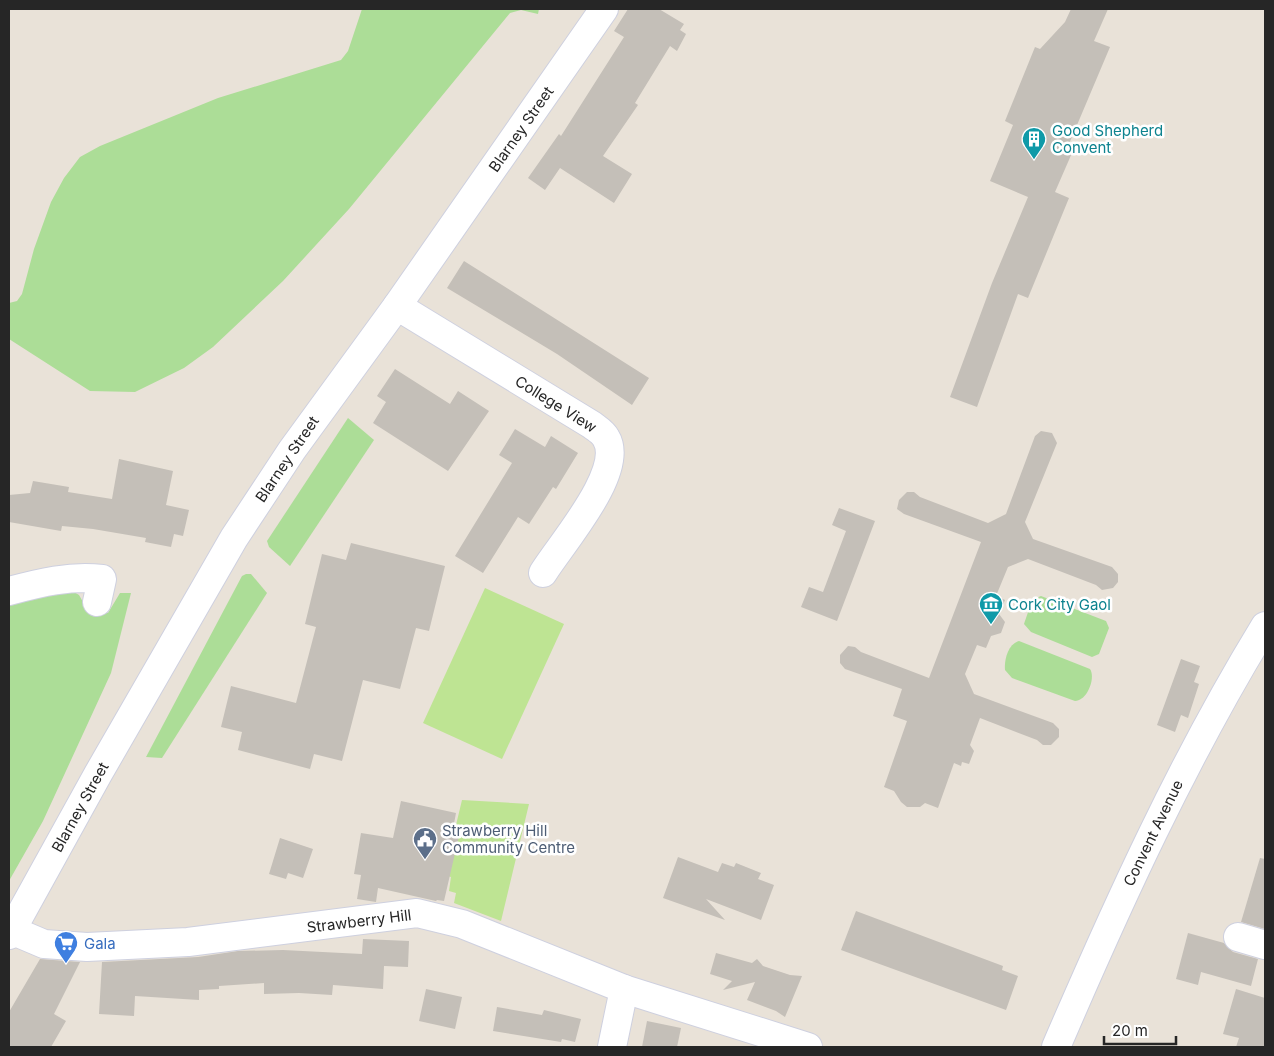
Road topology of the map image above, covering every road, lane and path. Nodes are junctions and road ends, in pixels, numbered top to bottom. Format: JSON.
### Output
{"nodes":[{"id":1,"x":604,"y":9,"type":"edge"},
{"id":2,"x":397,"y":306,"type":"junction"},
{"id":3,"x":543,"y":573,"type":"dead end"},
{"id":4,"x":9,"y":591,"type":"edge"},
{"id":5,"x":100,"y":591,"type":"dead end"},
{"id":6,"x":1265,"y":626,"type":"edge"},
{"id":7,"x":10,"y":933,"type":"edge"},
{"id":8,"x":1238,"y":938,"type":"dead end"},
{"id":9,"x":1265,"y":945,"type":"edge"},
{"id":10,"x":624,"y":989,"type":"junction"},
{"id":11,"x":612,"y":1047,"type":"edge"},
{"id":12,"x":808,"y":1047,"type":"edge"},
{"id":13,"x":1056,"y":1047,"type":"edge"}],
"edges":[{"from":1,"to":2,"type":"street","name":"Blarney Street"},
{"from":2,"to":3,"type":"street","name":"College View"},
{"from":2,"to":7,"type":"street","name":"Blarney Street"},
{"from":4,"to":5,"type":"street"},
{"from":6,"to":13,"type":"street","name":"Convent Avenue"},
{"from":7,"to":10,"type":"street","name":"Strawberry Hill"},
{"from":8,"to":9,"type":"street"},
{"from":10,"to":11,"type":"street"},
{"from":10,"to":12,"type":"street","name":"Strawberry Hill"}]}
